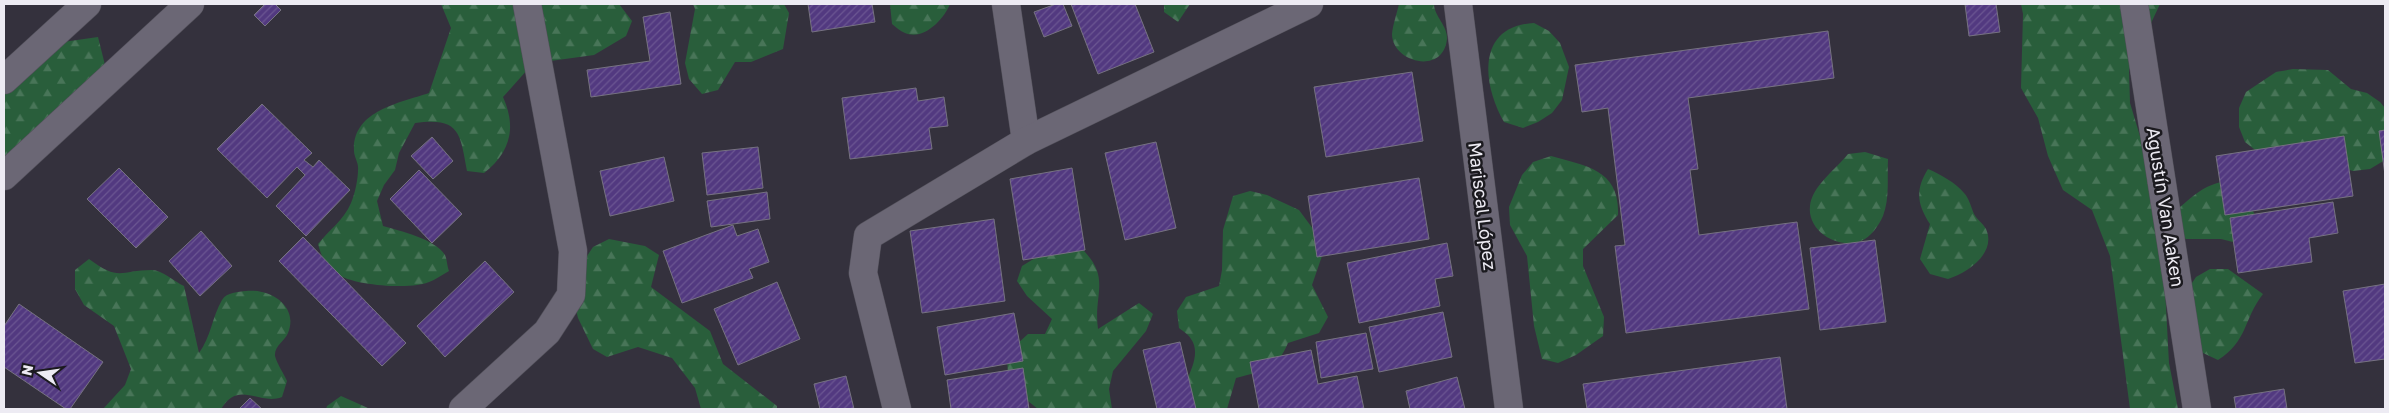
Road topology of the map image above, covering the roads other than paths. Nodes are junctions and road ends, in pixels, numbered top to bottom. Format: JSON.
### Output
{"nodes":[{"id":1,"x":88,"y":4,"type":"edge"},
{"id":2,"x":190,"y":4,"type":"edge"},
{"id":3,"x":527,"y":4,"type":"edge"},
{"id":4,"x":1006,"y":4,"type":"edge"},
{"id":5,"x":1309,"y":4,"type":"edge"},
{"id":6,"x":1458,"y":4,"type":"edge"},
{"id":7,"x":2134,"y":4,"type":"edge"},
{"id":8,"x":4,"y":80,"type":"edge"},
{"id":9,"x":1026,"y":141,"type":"junction"},
{"id":10,"x":4,"y":176,"type":"edge"},
{"id":11,"x":463,"y":409,"type":"edge"},
{"id":12,"x":897,"y":409,"type":"edge"},
{"id":13,"x":1509,"y":409,"type":"edge"},
{"id":14,"x":2197,"y":409,"type":"edge"}],
"edges":[{"from":1,"to":8,"type":"street"},
{"from":2,"to":10,"type":"street"},
{"from":3,"to":11,"type":"street"},
{"from":4,"to":9,"type":"street"},
{"from":5,"to":9,"type":"street"},
{"from":6,"to":13,"type":"street","name":"Mariscal López"},
{"from":7,"to":14,"type":"street","name":"Agustín Van Aaken"},
{"from":9,"to":12,"type":"street"}]}
